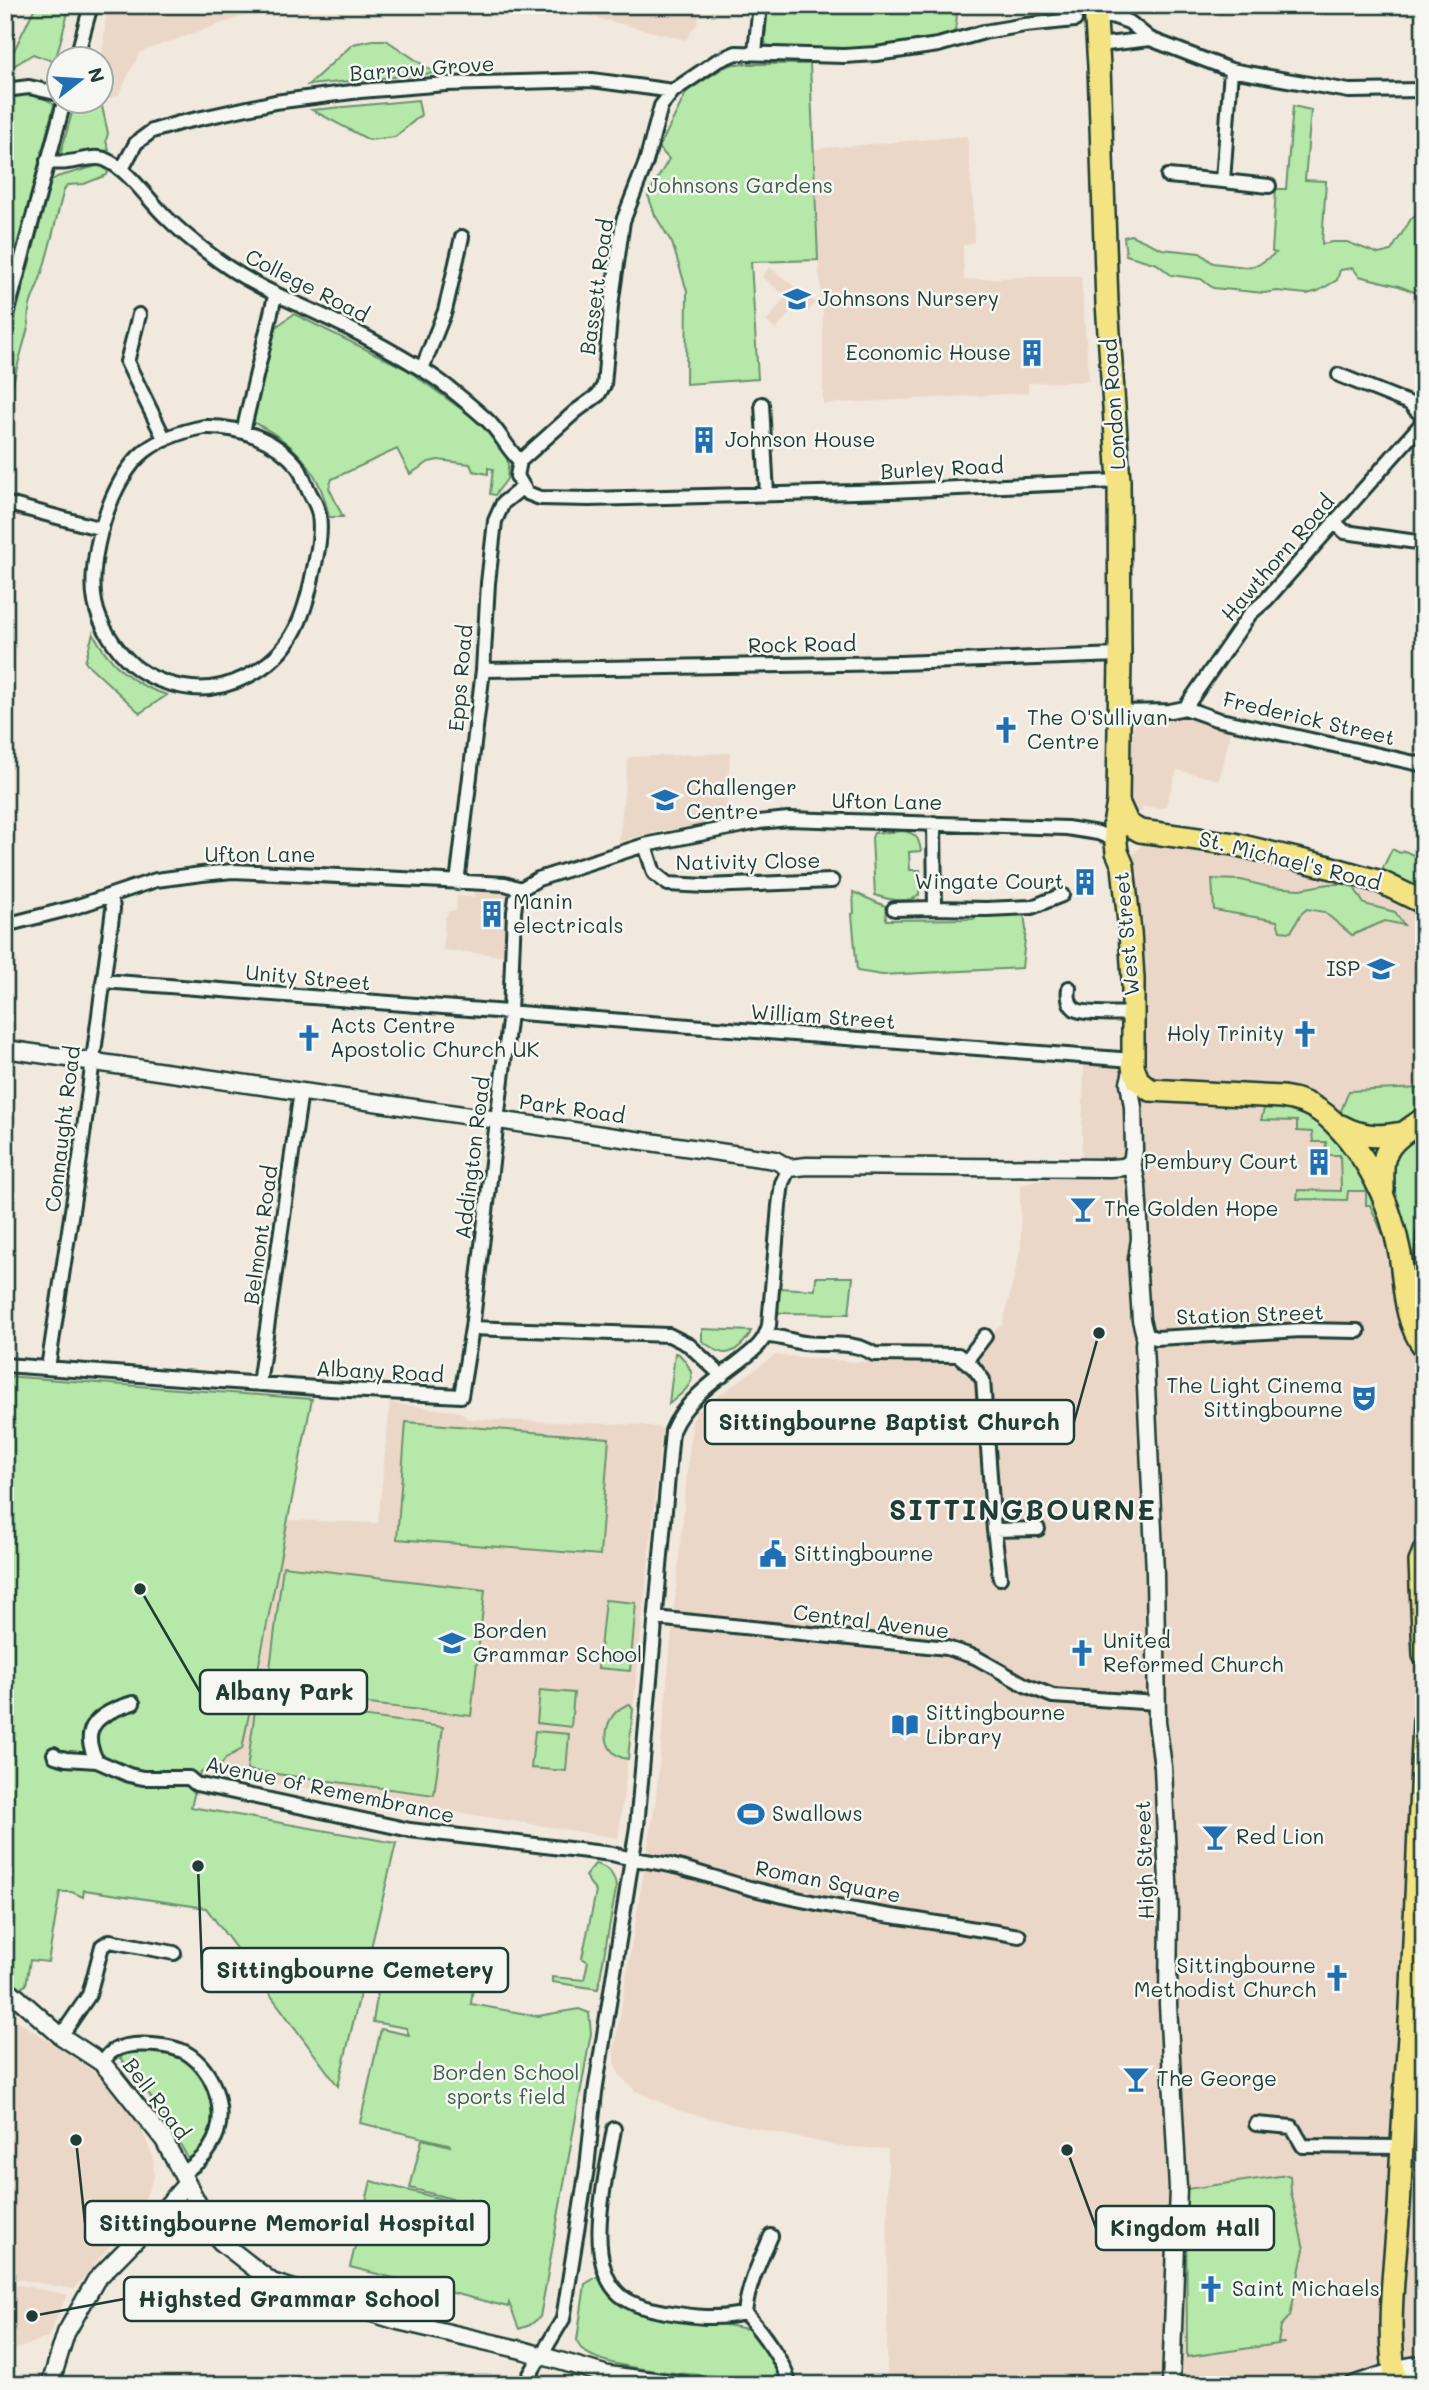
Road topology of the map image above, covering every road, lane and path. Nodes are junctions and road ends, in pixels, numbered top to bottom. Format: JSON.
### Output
{"nodes":[{"id":1,"x":91,"y":5,"type":"edge"},
{"id":2,"x":760,"y":5,"type":"edge"},
{"id":3,"x":1096,"y":12,"type":"edge"},
{"id":4,"x":1075,"y":20,"type":"dead end"},
{"id":5,"x":1150,"y":38,"type":"junction"},
{"id":6,"x":1098,"y":45,"type":"junction"},
{"id":7,"x":80,"y":46,"type":"edge"},
{"id":8,"x":755,"y":52,"type":"junction"},
{"id":9,"x":1231,"y":70,"type":"junction"},
{"id":10,"x":5,"y":90,"type":"edge"},
{"id":11,"x":1424,"y":90,"type":"edge"},
{"id":12,"x":46,"y":91,"type":"edge"},
{"id":13,"x":673,"y":91,"type":"junction"},
{"id":14,"x":60,"y":116,"type":"edge"},
{"id":15,"x":47,"y":162,"type":"junction"},
{"id":16,"x":122,"y":169,"type":"junction"},
{"id":17,"x":1168,"y":176,"type":"dead end"},
{"id":18,"x":1223,"y":181,"type":"junction"},
{"id":19,"x":1269,"y":186,"type":"dead end"},
{"id":20,"x":462,"y":237,"type":"dead end"},
{"id":21,"x":275,"y":296,"type":"junction"},
{"id":22,"x":139,"y":314,"type":"dead end"},
{"id":23,"x":5,"y":321,"type":"edge"},
{"id":24,"x":422,"y":369,"type":"junction"},
{"id":25,"x":1339,"y":375,"type":"dead end"},
{"id":26,"x":762,"y":404,"type":"dead end"},
{"id":27,"x":1424,"y":419,"type":"edge"},
{"id":28,"x":243,"y":432,"type":"junction"},
{"id":29,"x":165,"y":440,"type":"junction"},
{"id":30,"x":520,"y":461,"type":"junction"},
{"id":31,"x":1119,"y":481,"type":"junction"},
{"id":32,"x":523,"y":486,"type":"junction"},
{"id":33,"x":767,"y":494,"type":"junction"},
{"id":34,"x":5,"y":503,"type":"edge"},
{"id":35,"x":1334,"y":522,"type":"junction"},
{"id":36,"x":102,"y":529,"type":"junction"},
{"id":37,"x":1424,"y":543,"type":"edge"},
{"id":38,"x":1120,"y":655,"type":"junction"},
{"id":39,"x":484,"y":670,"type":"junction"},
{"id":40,"x":1185,"y":708,"type":"junction"},
{"id":41,"x":1119,"y":712,"type":"junction"},
{"id":42,"x":1424,"y":765,"type":"edge"},
{"id":43,"x":1118,"y":802,"type":"junction"},
{"id":44,"x":934,"y":823,"type":"junction"},
{"id":45,"x":1153,"y":834,"type":"junction"},
{"id":46,"x":1115,"y":840,"type":"junction"},
{"id":47,"x":645,"y":845,"type":"junction"},
{"id":48,"x":1123,"y":866,"type":"junction"},
{"id":49,"x":832,"y":881,"type":"dead end"},
{"id":50,"x":457,"y":883,"type":"junction"},
{"id":51,"x":522,"y":889,"type":"junction"},
{"id":52,"x":111,"y":895,"type":"junction"},
{"id":53,"x":1062,"y":895,"type":"dead end"},
{"id":54,"x":1424,"y":903,"type":"edge"},
{"id":55,"x":935,"y":908,"type":"junction"},
{"id":56,"x":894,"y":909,"type":"dead end"},
{"id":57,"x":5,"y":925,"type":"edge"},
{"id":58,"x":103,"y":981,"type":"junction"},
{"id":59,"x":1069,"y":988,"type":"dead end"},
{"id":60,"x":510,"y":1013,"type":"junction"},
{"id":61,"x":1133,"y":1014,"type":"junction"},
{"id":62,"x":5,"y":1049,"type":"edge"},
{"id":63,"x":91,"y":1061,"type":"junction"},
{"id":64,"x":1133,"y":1063,"type":"junction"},
{"id":65,"x":1150,"y":1090,"type":"junction"},
{"id":66,"x":301,"y":1091,"type":"junction"},
{"id":67,"x":1133,"y":1107,"type":"junction"},
{"id":68,"x":496,"y":1119,"type":"junction"},
{"id":69,"x":1336,"y":1123,"type":"junction"},
{"id":70,"x":1417,"y":1126,"type":"edge"},
{"id":71,"x":1132,"y":1162,"type":"junction"},
{"id":72,"x":789,"y":1168,"type":"junction"},
{"id":73,"x":1383,"y":1192,"type":"junction"},
{"id":74,"x":1424,"y":1233,"type":"edge"},
{"id":75,"x":1420,"y":1293,"type":"dead end"},
{"id":76,"x":472,"y":1328,"type":"junction"},
{"id":77,"x":1358,"y":1331,"type":"dead end"},
{"id":78,"x":1145,"y":1335,"type":"junction"},
{"id":79,"x":766,"y":1336,"type":"junction"},
{"id":80,"x":985,"y":1336,"type":"dead end"},
{"id":81,"x":1424,"y":1347,"type":"edge"},
{"id":82,"x":966,"y":1361,"type":"junction"},
{"id":83,"x":5,"y":1365,"type":"edge"},
{"id":84,"x":48,"y":1368,"type":"junction"},
{"id":85,"x":722,"y":1376,"type":"junction"},
{"id":86,"x":258,"y":1384,"type":"junction"},
{"id":87,"x":1038,"y":1529,"type":"dead end"},
{"id":88,"x":995,"y":1530,"type":"junction"},
{"id":89,"x":1424,"y":1551,"type":"edge"},
{"id":90,"x":1000,"y":1578,"type":"dead end"},
{"id":91,"x":655,"y":1618,"type":"junction"},
{"id":92,"x":1424,"y":1655,"type":"edge"},
{"id":93,"x":133,"y":1703,"type":"dead end"},
{"id":94,"x":1157,"y":1703,"type":"junction"},
{"id":95,"x":1424,"y":1721,"type":"edge"},
{"id":96,"x":54,"y":1754,"type":"dead end"},
{"id":97,"x":97,"y":1760,"type":"junction"},
{"id":98,"x":632,"y":1860,"type":"junction"},
{"id":99,"x":1019,"y":1936,"type":"dead end"},
{"id":100,"x":174,"y":1953,"type":"dead end"},
{"id":101,"x":5,"y":1989,"type":"edge"},
{"id":102,"x":61,"y":2036,"type":"junction"},
{"id":103,"x":102,"y":2063,"type":"junction"},
{"id":104,"x":1256,"y":2124,"type":"dead end"},
{"id":105,"x":614,"y":2129,"type":"dead end"},
{"id":106,"x":1400,"y":2147,"type":"junction"},
{"id":107,"x":185,"y":2178,"type":"junction"},
{"id":108,"x":205,"y":2219,"type":"junction"},
{"id":109,"x":150,"y":2225,"type":"junction"},
{"id":110,"x":771,"y":2236,"type":"dead end"},
{"id":111,"x":745,"y":2313,"type":"junction"},
{"id":112,"x":541,"y":2356,"type":"junction"},
{"id":113,"x":1424,"y":2365,"type":"edge"},
{"id":114,"x":1396,"y":2378,"type":"edge"},
{"id":115,"x":50,"y":2385,"type":"edge"},
{"id":116,"x":527,"y":2385,"type":"edge"},
{"id":117,"x":685,"y":2385,"type":"edge"},
{"id":118,"x":789,"y":2385,"type":"edge"},
{"id":119,"x":1171,"y":2385,"type":"edge"},
{"id":120,"x":1353,"y":2385,"type":"edge"}],
"edges":[{"from":1,"to":7,"type":"street"},
{"from":2,"to":8,"type":"street"},
{"from":3,"to":5,"type":"street"},
{"from":3,"to":6,"type":"main road","name":"London Road"},
{"from":4,"to":8,"type":"street"},
{"from":5,"to":6,"type":"street"},
{"from":5,"to":9,"type":"street"},
{"from":6,"to":31,"type":"main road","name":"London Road"},
{"from":8,"to":13,"type":"street"},
{"from":9,"to":11,"type":"street"},
{"from":9,"to":18,"type":"street"},
{"from":10,"to":12,"type":"street"},
{"from":13,"to":16,"type":"street","name":"Barrow Grove"},
{"from":13,"to":30,"type":"street","name":"Bassett Road"},
{"from":14,"to":15,"type":"street"},
{"from":15,"to":16,"type":"street","name":"College Road"},
{"from":15,"to":23,"type":"street"},
{"from":16,"to":21,"type":"street","name":"College Road"},
{"from":17,"to":18,"type":"street"},
{"from":18,"to":19,"type":"street"},
{"from":20,"to":24,"type":"street"},
{"from":21,"to":24,"type":"street","name":"College Road"},
{"from":21,"to":28,"type":"street"},
{"from":22,"to":29,"type":"street"},
{"from":24,"to":30,"type":"street","name":"College Road"},
{"from":25,"to":27,"type":"street","name":"Hawthorn Road"},
{"from":26,"to":33,"type":"street"},
{"from":27,"to":35,"type":"street","name":"Hawthorn Road"},
{"from":28,"to":29,"type":"street"},
{"from":28,"to":36,"type":"street"},
{"from":29,"to":36,"type":"street"},
{"from":30,"to":32,"type":"street"},
{"from":31,"to":33,"type":"street","name":"Burley Road"},
{"from":31,"to":38,"type":"main road","name":"London Road"},
{"from":32,"to":33,"type":"street","name":"Burley Road"},
{"from":32,"to":39,"type":"street","name":"Epps Road"},
{"from":34,"to":36,"type":"street"},
{"from":35,"to":37,"type":"street"},
{"from":35,"to":40,"type":"street","name":"Hawthorn Road"},
{"from":38,"to":39,"type":"street","name":"Rock Road"},
{"from":38,"to":41,"type":"main road","name":"London Road"},
{"from":39,"to":50,"type":"street","name":"Epps Road"},
{"from":40,"to":41,"type":"street"},
{"from":40,"to":42,"type":"street","name":"Frederick Street"},
{"from":41,"to":43,"type":"main road","name":"London Road"},
{"from":43,"to":45,"type":"main road","name":"St. Michael's Road"},
{"from":43,"to":46,"type":"main road","name":"West Street"},
{"from":44,"to":46,"type":"street","name":"Ufton Lane"},
{"from":44,"to":47,"type":"street","name":"Ufton Lane"},
{"from":44,"to":55,"type":"street"},
{"from":45,"to":48,"type":"main road"},
{"from":45,"to":54,"type":"main road","name":"St. Michael's Road"},
{"from":46,"to":48,"type":"main road","name":"West Street"},
{"from":47,"to":49,"type":"street","name":"Nativity Close"},
{"from":47,"to":51,"type":"street","name":"Ufton Lane"},
{"from":48,"to":61,"type":"main road","name":"West Street"},
{"from":50,"to":51,"type":"street","name":"Ufton Lane"},
{"from":50,"to":52,"type":"street","name":"Ufton Lane"},
{"from":51,"to":60,"type":"street","name":"Addington Road"},
{"from":52,"to":57,"type":"street","name":"Ufton Lane"},
{"from":52,"to":58,"type":"street","name":"Connaught Road"},
{"from":53,"to":55,"type":"street"},
{"from":55,"to":56,"type":"street"},
{"from":58,"to":60,"type":"street","name":"Unity Street"},
{"from":58,"to":63,"type":"street","name":"Connaught Road"},
{"from":59,"to":61,"type":"street"},
{"from":60,"to":64,"type":"street","name":"William Street"},
{"from":60,"to":68,"type":"street","name":"Addington Road"},
{"from":61,"to":64,"type":"main road","name":"West Street"},
{"from":62,"to":63,"type":"street","name":"Park Road"},
{"from":63,"to":66,"type":"street","name":"Park Road"},
{"from":63,"to":84,"type":"street","name":"Connaught Road"},
{"from":64,"to":65,"type":"main road"},
{"from":64,"to":67,"type":"street","name":"West Street"},
{"from":65,"to":67,"type":"street"},
{"from":65,"to":69,"type":"main road"},
{"from":66,"to":68,"type":"street","name":"Park Road"},
{"from":66,"to":86,"type":"street","name":"Belmont Road"},
{"from":67,"to":71,"type":"street","name":"West Street"},
{"from":68,"to":72,"type":"street","name":"Park Road"},
{"from":68,"to":76,"type":"street","name":"Addington Road"},
{"from":69,"to":70,"type":"main road"},
{"from":69,"to":73,"type":"main road"},
{"from":70,"to":73,"type":"main road"},
{"from":71,"to":72,"type":"street","name":"Park Road"},
{"from":71,"to":78,"type":"street","name":"West Street"},
{"from":72,"to":79,"type":"street"},
{"from":73,"to":81,"type":"main road"},
{"from":74,"to":75,"type":"street"},
{"from":76,"to":85,"type":"street"},
{"from":76,"to":86,"type":"street","name":"Albany Road"},
{"from":77,"to":78,"type":"street","name":"Station Street"},
{"from":78,"to":94,"type":"street","name":"High Street"},
{"from":79,"to":82,"type":"street"},
{"from":79,"to":85,"type":"street"},
{"from":80,"to":82,"type":"street"},
{"from":82,"to":88,"type":"street"},
{"from":83,"to":84,"type":"street","name":"Albany Road"},
{"from":84,"to":86,"type":"street","name":"Albany Road"},
{"from":85,"to":91,"type":"street"},
{"from":87,"to":88,"type":"street"},
{"from":88,"to":90,"type":"street"},
{"from":89,"to":92,"type":"main road"},
{"from":91,"to":94,"type":"street","name":"Central Avenue"},
{"from":91,"to":98,"type":"street"},
{"from":93,"to":97,"type":"street"},
{"from":94,"to":119,"type":"street","name":"High Street"},
{"from":95,"to":106,"type":"main road"},
{"from":96,"to":97,"type":"street"},
{"from":97,"to":98,"type":"street","name":"Avenue of Remembrance"},
{"from":98,"to":99,"type":"street","name":"Roman Square"},
{"from":98,"to":112,"type":"street"},
{"from":100,"to":102,"type":"street"},
{"from":101,"to":102,"type":"street","name":"Bell Road"},
{"from":102,"to":103,"type":"street","name":"Bell Road"},
{"from":103,"to":107,"type":"street","name":"Bell Road"},
{"from":103,"to":107,"type":"street"},
{"from":104,"to":106,"type":"street"},
{"from":105,"to":111,"type":"street"},
{"from":106,"to":114,"type":"main road"},
{"from":107,"to":108,"type":"street","name":"Bell Road"},
{"from":107,"to":109,"type":"street"},
{"from":108,"to":109,"type":"street"},
{"from":108,"to":112,"type":"street","name":"Bell Road"},
{"from":109,"to":115,"type":"street"},
{"from":110,"to":111,"type":"street"},
{"from":111,"to":118,"type":"street"},
{"from":112,"to":116,"type":"street"},
{"from":112,"to":117,"type":"street","name":"Bell Road"},
{"from":113,"to":114,"type":"main road"},
{"from":114,"to":120,"type":"street"}]}
